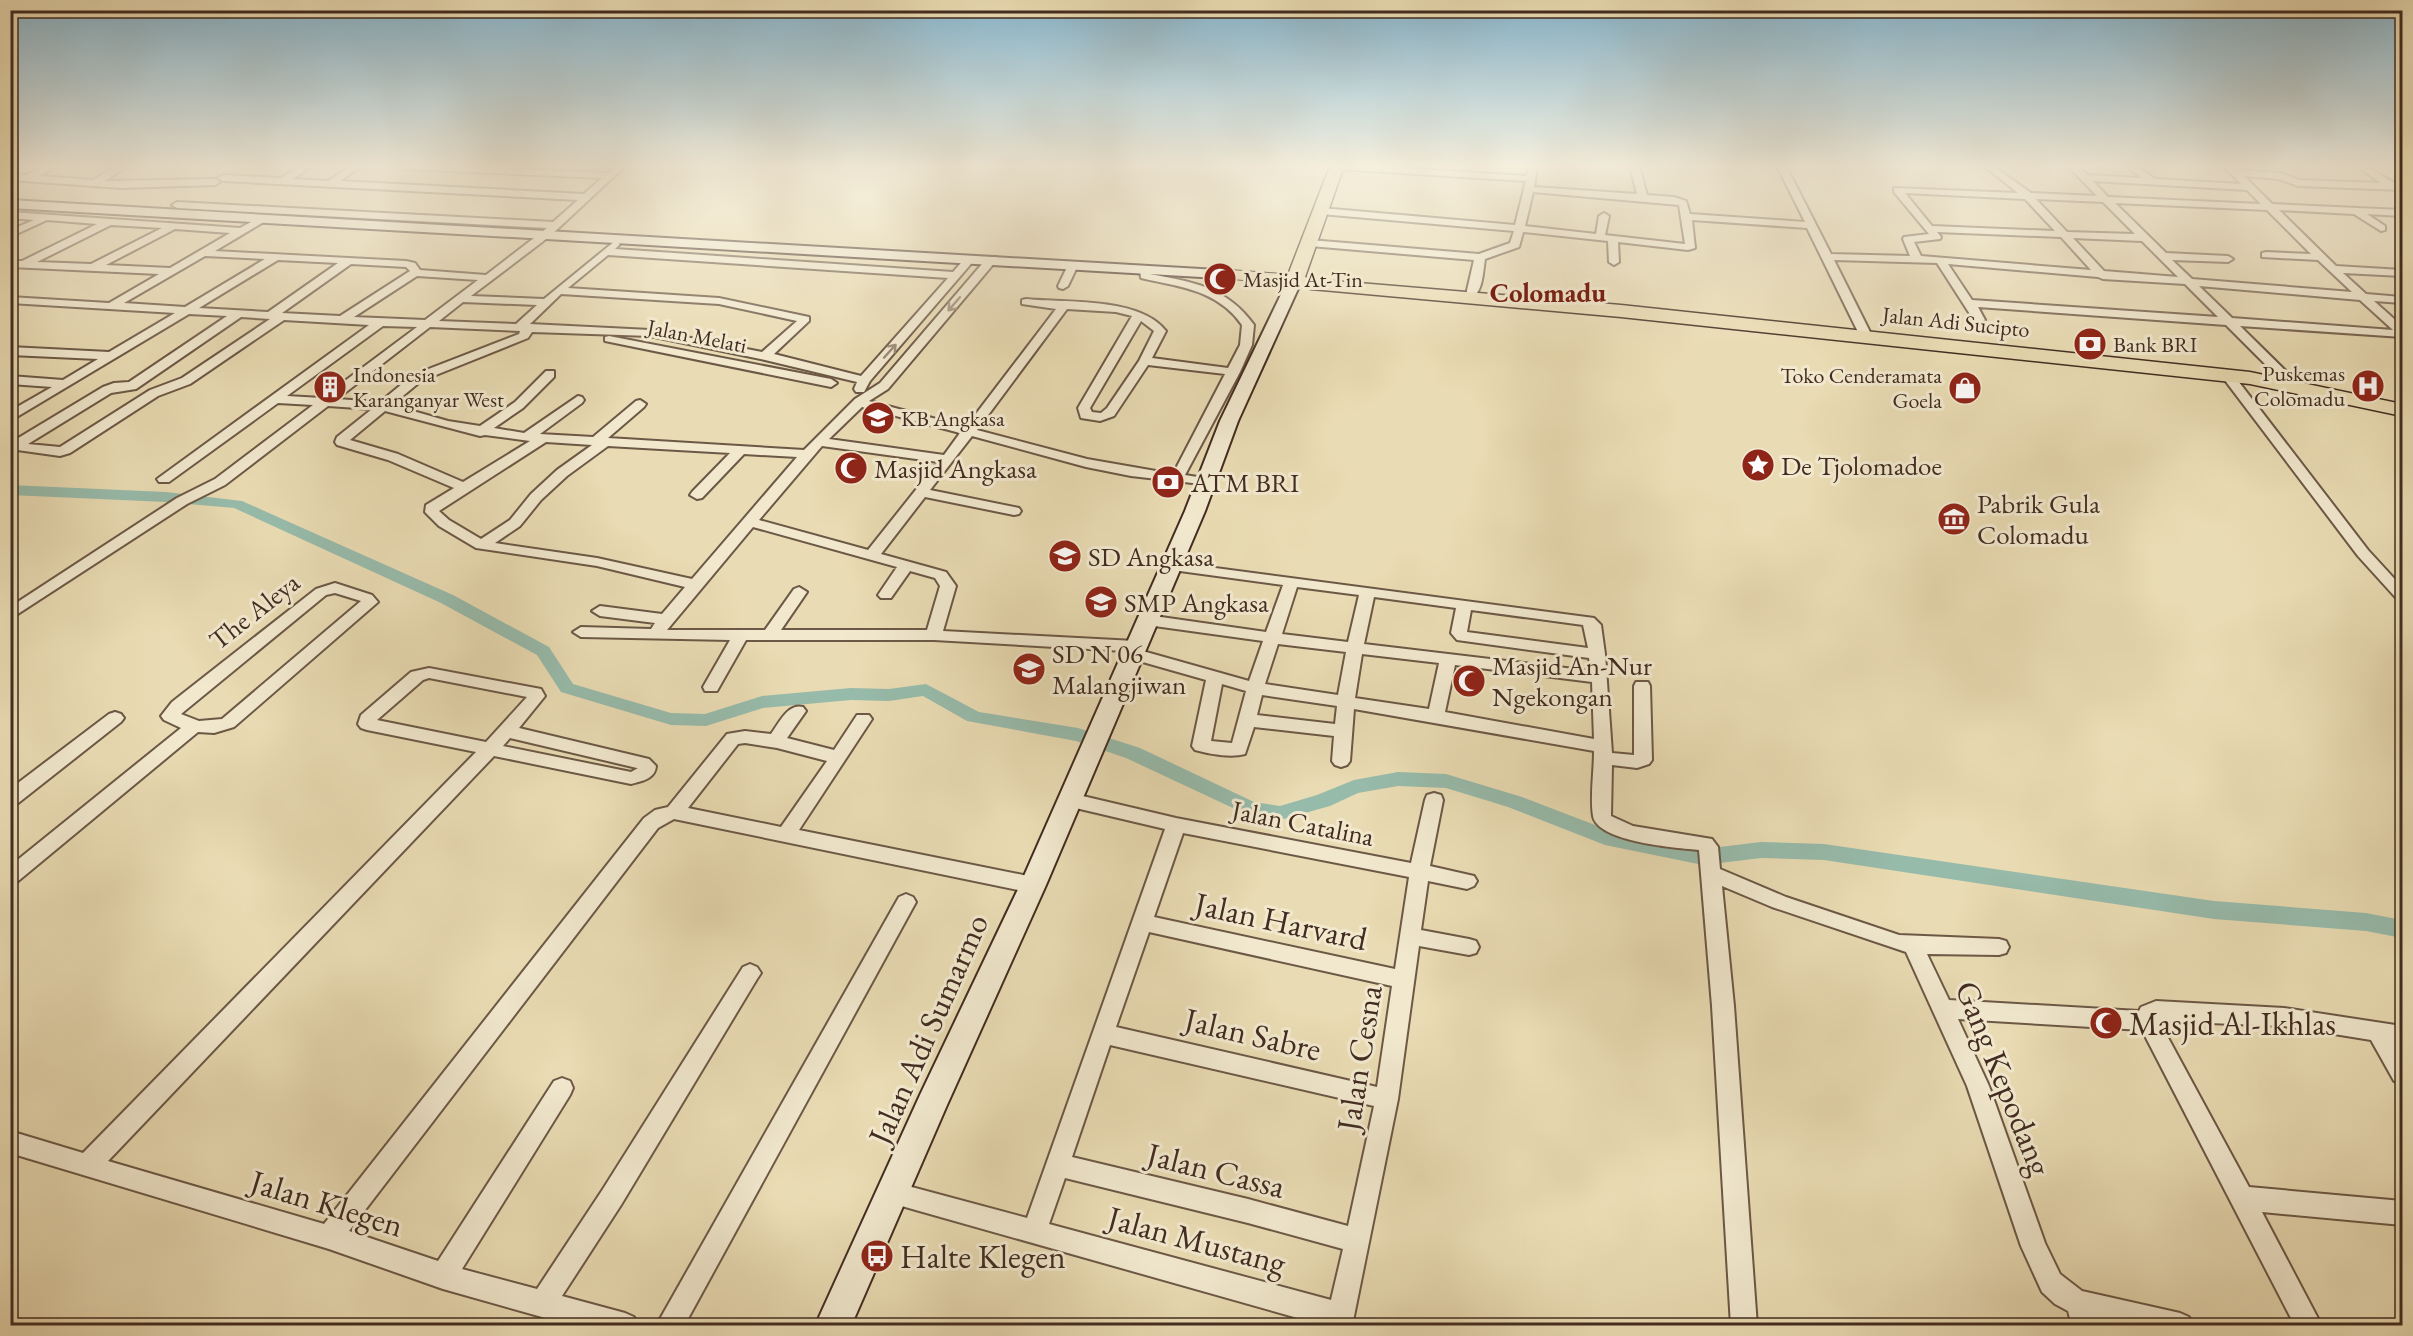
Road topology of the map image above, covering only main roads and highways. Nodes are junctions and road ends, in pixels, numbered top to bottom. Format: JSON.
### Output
{"nodes":[{"id":1,"x":524,"y":228,"type":"edge"},
{"id":2,"x":1315,"y":228,"type":"edge"},
{"id":3,"x":1218,"y":274,"type":"joint"},
{"id":4,"x":1294,"y":280,"type":"junction"},
{"id":5,"x":1501,"y":301,"type":"junction"},
{"id":6,"x":2403,"y":410,"type":"edge"},
{"id":7,"x":834,"y":1326,"type":"edge"}],
"edges":[{"from":1,"to":3,"type":"main road"},
{"from":2,"to":4,"type":"highway"},
{"from":3,"to":4,"type":"main road","name":"Jalan Adi Sucipto"},
{"from":4,"to":5,"type":"highway","name":"Jalan Adi Sucipto"},
{"from":4,"to":5,"type":"highway","name":"Jalan Adi Sucipto"},
{"from":4,"to":7,"type":"main road","name":"Jalan Adi Sumarmo"},
{"from":5,"to":6,"type":"highway","name":"Jalan Adi Sucipto"}]}
